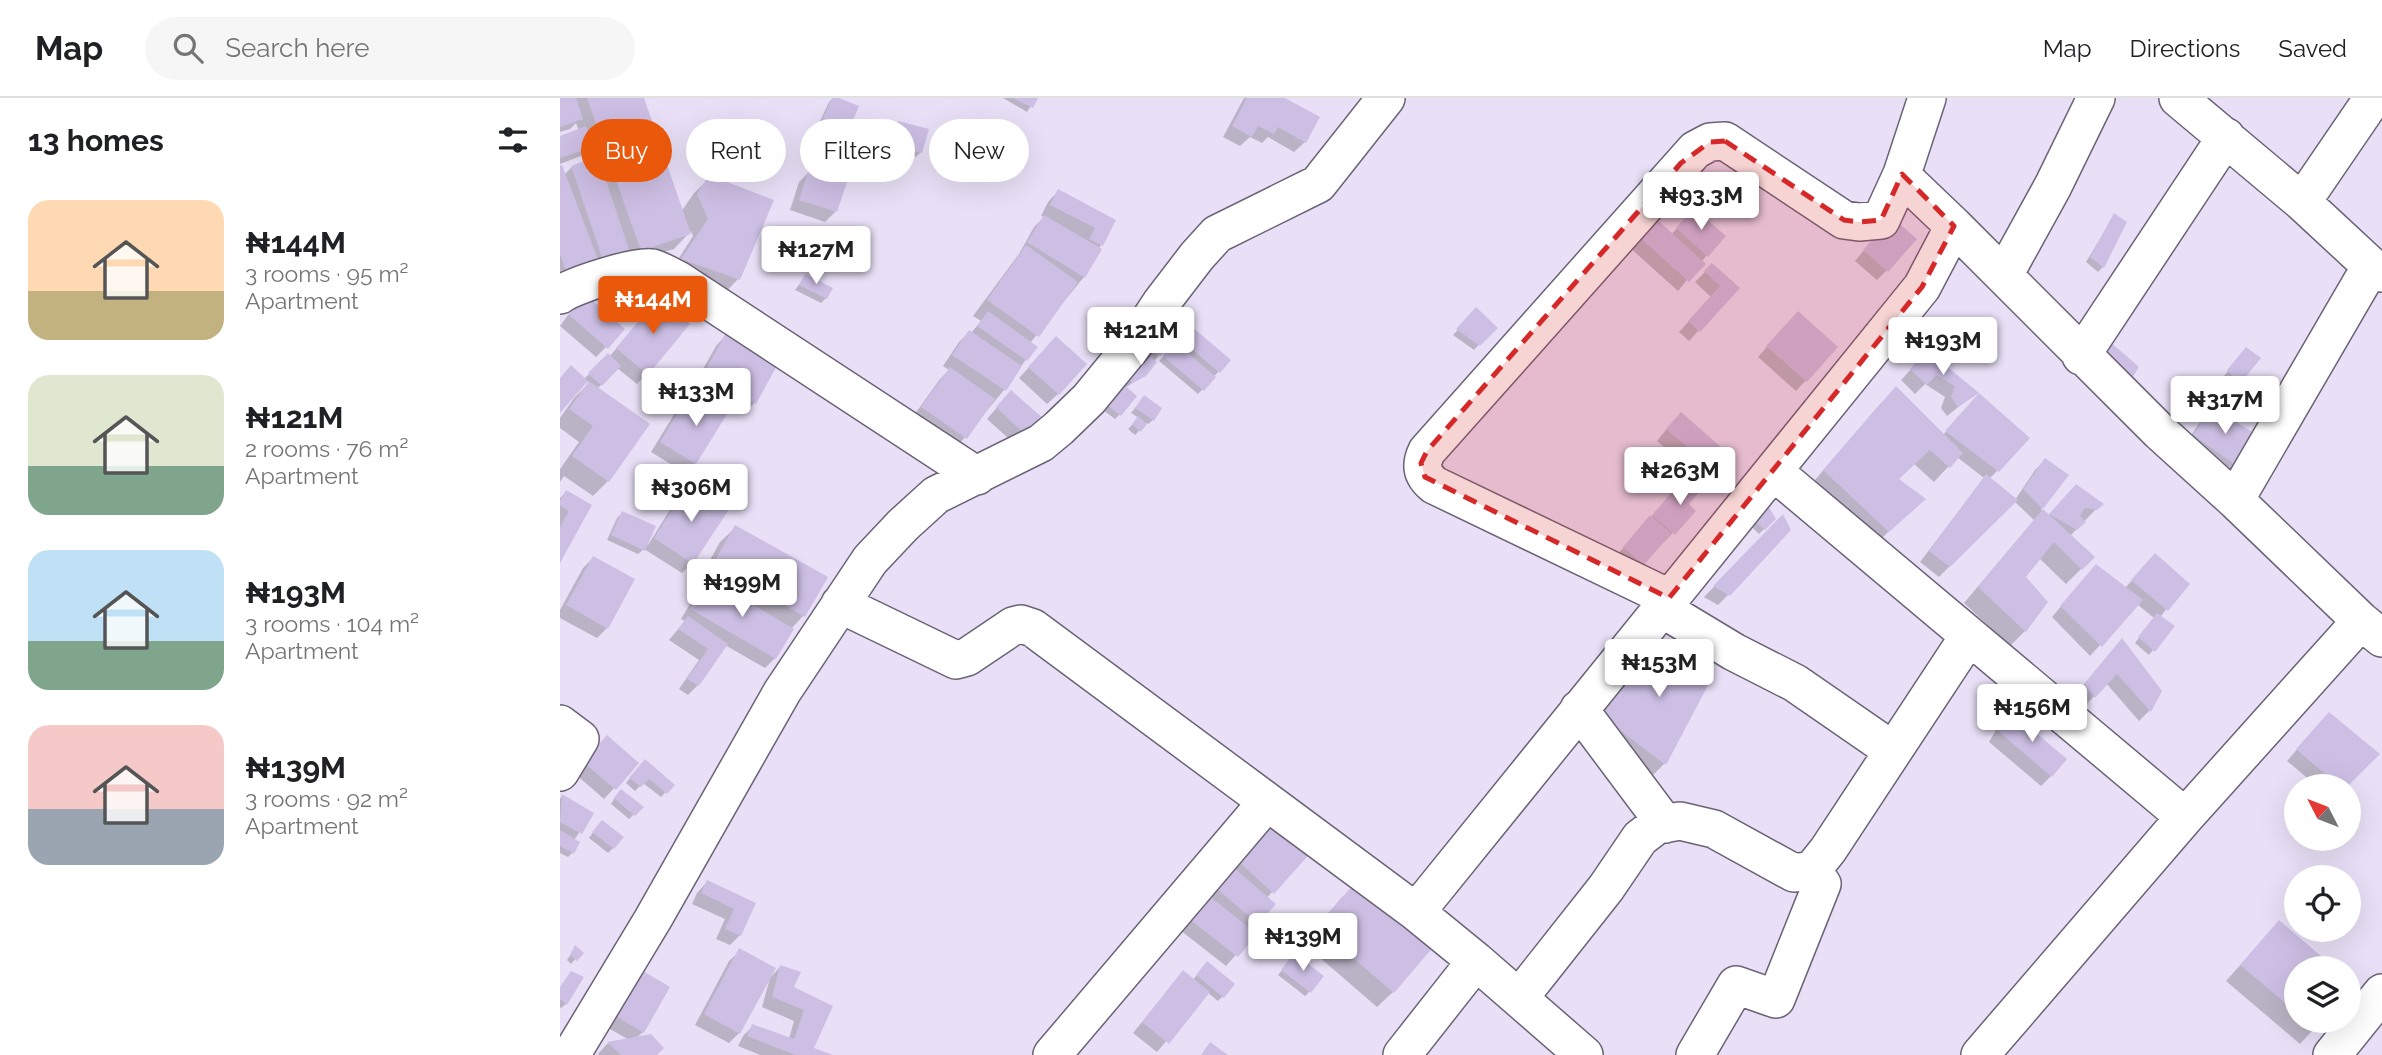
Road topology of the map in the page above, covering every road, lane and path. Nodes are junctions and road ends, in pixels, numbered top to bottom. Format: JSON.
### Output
{"nodes":[{"id":1,"x":1386,"y":98,"type":"edge"},
{"id":2,"x":1927,"y":98,"type":"edge"},
{"id":3,"x":2096,"y":98,"type":"edge"},
{"id":4,"x":2178,"y":98,"type":"edge"},
{"id":5,"x":2373,"y":98,"type":"edge"},
{"id":6,"x":2222,"y":120,"type":"edge"},
{"id":7,"x":1902,"y":174,"type":"junction"},
{"id":8,"x":2302,"y":202,"type":"junction"},
{"id":9,"x":1954,"y":226,"type":"junction"},
{"id":10,"x":2377,"y":270,"type":"edge"},
{"id":11,"x":2004,"y":275,"type":"junction"},
{"id":12,"x":560,"y":295,"type":"edge"},
{"id":13,"x":2081,"y":356,"type":"junction"},
{"id":14,"x":1773,"y":471,"type":"junction"},
{"id":15,"x":977,"y":476,"type":"junction"},
{"id":16,"x":2235,"y":500,"type":"junction"},
{"id":17,"x":1665,"y":603,"type":"junction"},
{"id":18,"x":841,"y":604,"type":"junction"},
{"id":19,"x":2372,"y":629,"type":"edge"},
{"id":20,"x":1969,"y":636,"type":"junction"},
{"id":21,"x":1579,"y":709,"type":"junction"},
{"id":22,"x":560,"y":724,"type":"edge"},
{"id":23,"x":1892,"y":750,"type":"junction"},
{"id":24,"x":560,"y":772,"type":"edge"},
{"id":25,"x":1267,"y":802,"type":"junction"},
{"id":26,"x":2185,"y":817,"type":"junction"},
{"id":27,"x":1665,"y":824,"type":"junction"},
{"id":28,"x":1812,"y":870,"type":"junction"},
{"id":29,"x":1416,"y":912,"type":"junction"},
{"id":30,"x":1476,"y":961,"type":"junction"},
{"id":31,"x":2382,"y":993,"type":"edge"},
{"id":32,"x":1519,"y":998,"type":"junction"},
{"id":33,"x":571,"y":1055,"type":"edge"},
{"id":34,"x":1052,"y":1055,"type":"edge"},
{"id":35,"x":1402,"y":1055,"type":"edge"},
{"id":36,"x":1584,"y":1055,"type":"edge"},
{"id":37,"x":1695,"y":1055,"type":"edge"},
{"id":38,"x":1980,"y":1055,"type":"edge"},
{"id":39,"x":2332,"y":1055,"type":"edge"}],
"edges":[{"from":1,"to":15,"type":"street"},
{"from":2,"to":7,"type":"street"},
{"from":3,"to":11,"type":"street"},
{"from":4,"to":6,"type":"street"},
{"from":5,"to":8,"type":"street"},
{"from":6,"to":8,"type":"street"},
{"from":6,"to":13,"type":"street"},
{"from":7,"to":9,"type":"street"},
{"from":7,"to":17,"type":"street"},
{"from":8,"to":10,"type":"street"},
{"from":9,"to":11,"type":"street"},
{"from":9,"to":14,"type":"street"},
{"from":10,"to":16,"type":"street"},
{"from":11,"to":13,"type":"street"},
{"from":12,"to":15,"type":"street"},
{"from":13,"to":16,"type":"street"},
{"from":14,"to":17,"type":"street"},
{"from":14,"to":20,"type":"street"},
{"from":15,"to":18,"type":"street"},
{"from":16,"to":19,"type":"street"},
{"from":17,"to":21,"type":"street"},
{"from":17,"to":23,"type":"street"},
{"from":18,"to":25,"type":"street"},
{"from":18,"to":33,"type":"street"},
{"from":19,"to":26,"type":"street"},
{"from":20,"to":23,"type":"street"},
{"from":20,"to":26,"type":"street"},
{"from":21,"to":27,"type":"street"},
{"from":21,"to":29,"type":"street"},
{"from":22,"to":24,"type":"street"},
{"from":23,"to":28,"type":"street"},
{"from":25,"to":29,"type":"street"},
{"from":25,"to":34,"type":"street"},
{"from":26,"to":38,"type":"street"},
{"from":27,"to":28,"type":"street"},
{"from":27,"to":32,"type":"street"},
{"from":28,"to":37,"type":"street"},
{"from":29,"to":30,"type":"street"},
{"from":30,"to":32,"type":"street"},
{"from":30,"to":35,"type":"street"},
{"from":31,"to":39,"type":"street"},
{"from":32,"to":36,"type":"street"}]}
